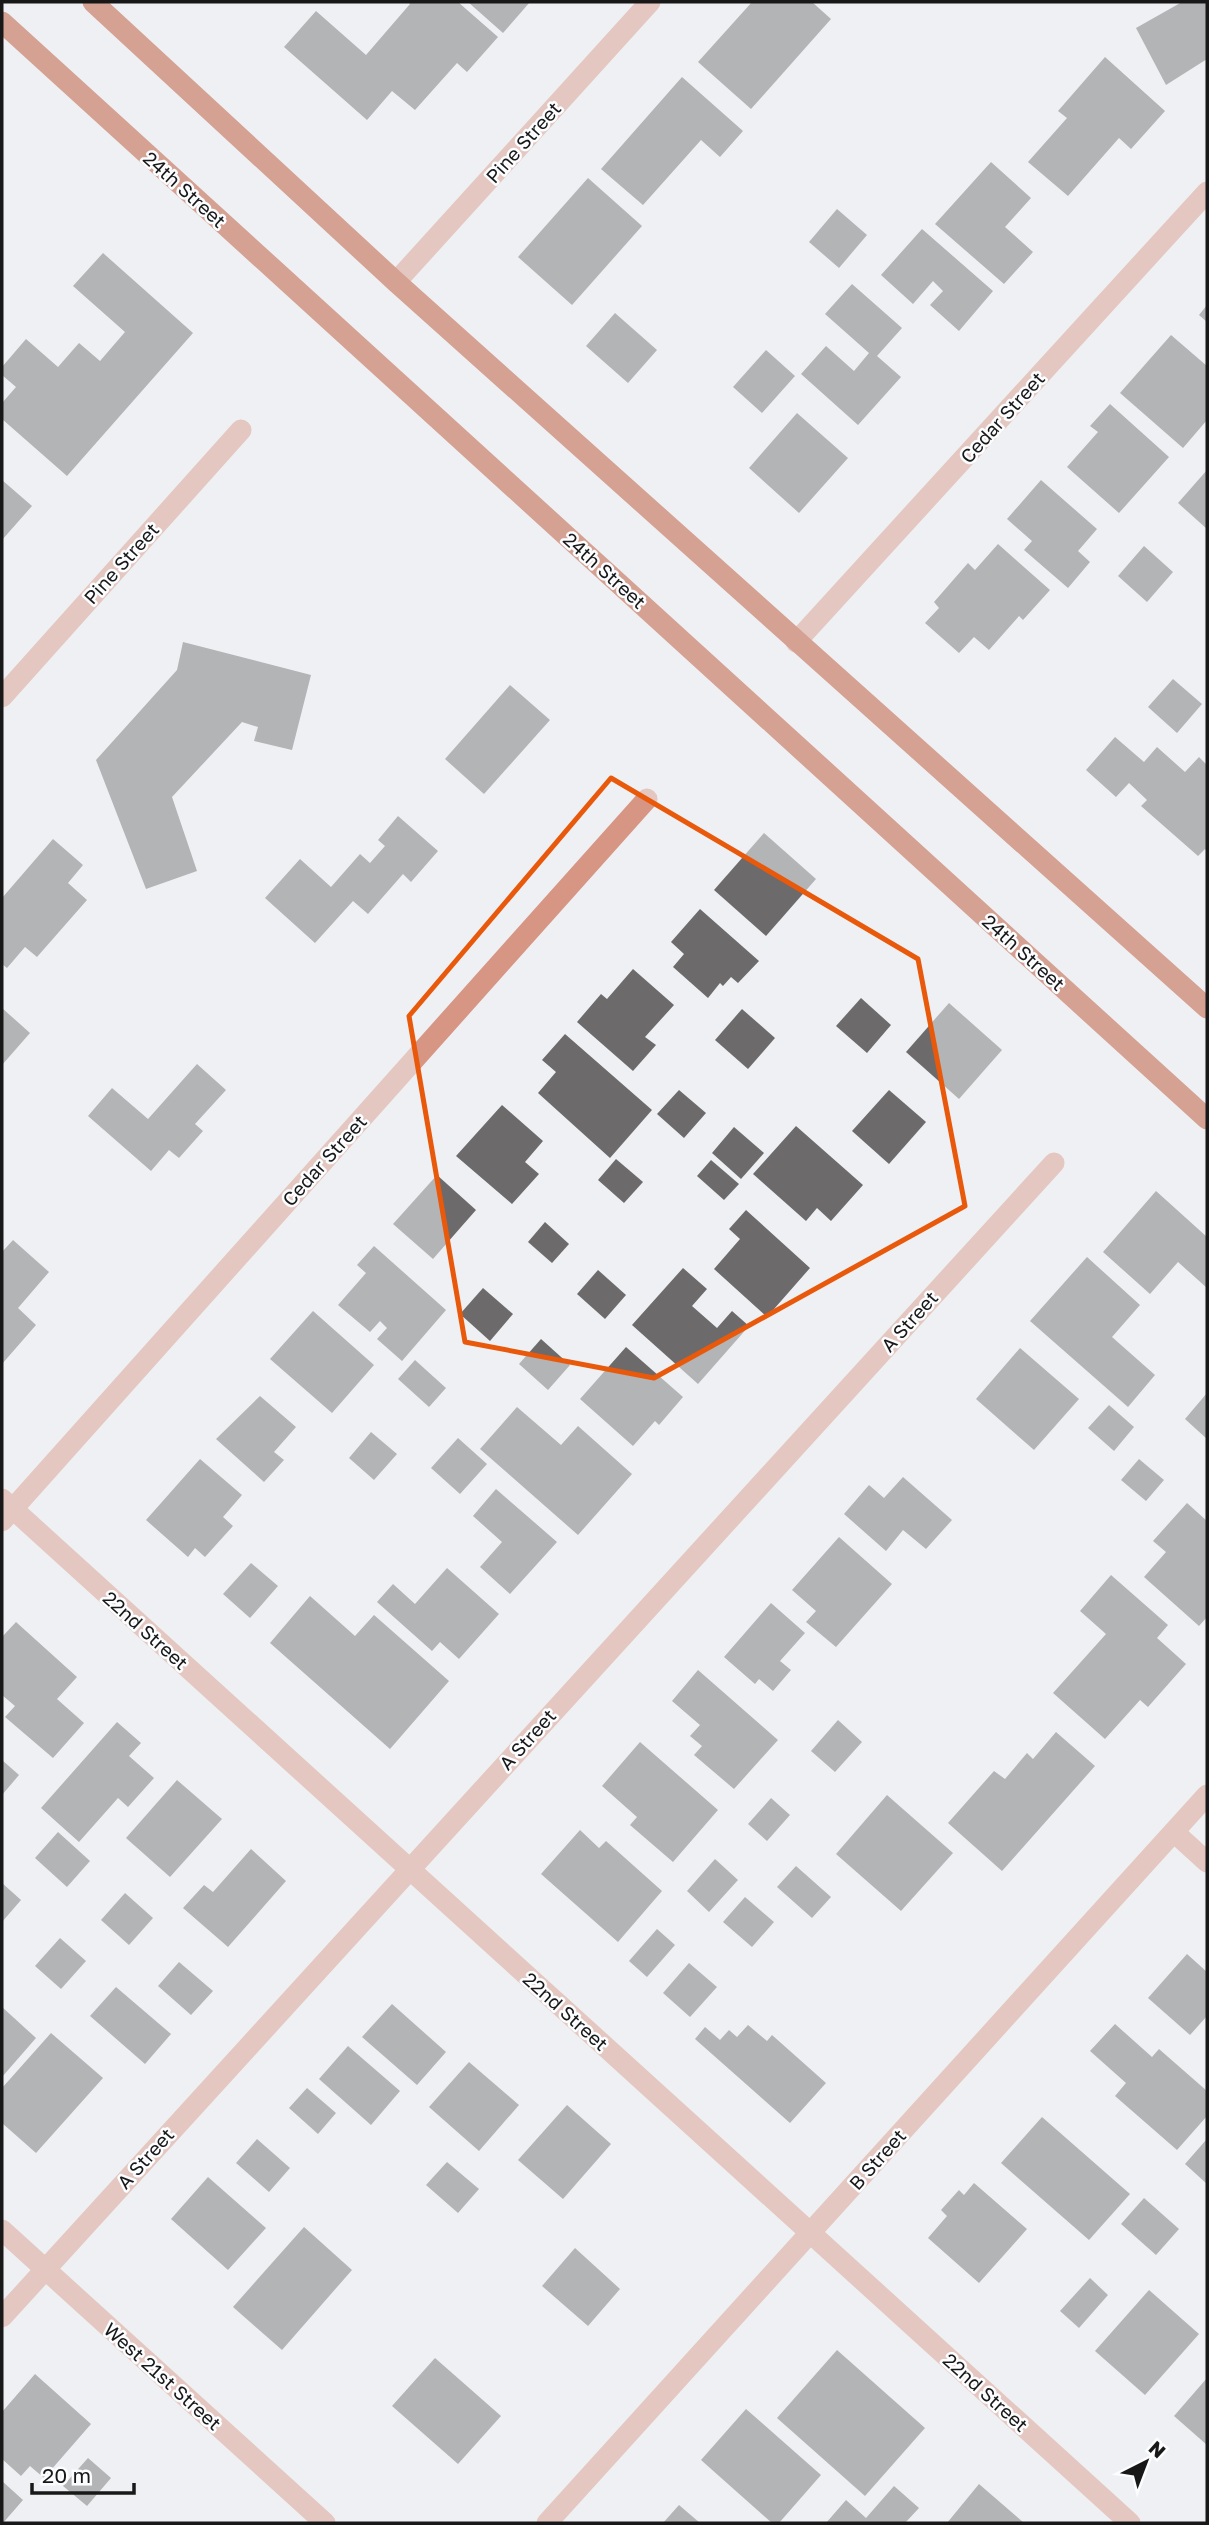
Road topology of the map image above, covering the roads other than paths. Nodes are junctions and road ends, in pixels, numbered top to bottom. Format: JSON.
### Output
{"nodes":[{"id":1,"x":93,"y":2,"type":"edge"},
{"id":2,"x":650,"y":2,"type":"edge"},
{"id":3,"x":2,"y":22,"type":"edge"},
{"id":4,"x":1207,"y":192,"type":"edge"},
{"id":5,"x":396,"y":282,"type":"junction"},
{"id":6,"x":241,"y":430,"type":"dead end"},
{"id":7,"x":796,"y":642,"type":"junction"},
{"id":8,"x":2,"y":697,"type":"edge"},
{"id":9,"x":647,"y":799,"type":"dead end"},
{"id":10,"x":1207,"y":1007,"type":"edge"},
{"id":11,"x":1207,"y":1119,"type":"edge"},
{"id":12,"x":1054,"y":1163,"type":"dead end"},
{"id":13,"x":5,"y":1510,"type":"edge"},
{"id":14,"x":1207,"y":1795,"type":"edge"},
{"id":15,"x":1174,"y":1832,"type":"junction"},
{"id":16,"x":1207,"y":1862,"type":"edge"},
{"id":17,"x":408,"y":1869,"type":"junction"},
{"id":18,"x":2,"y":2230,"type":"edge"},
{"id":19,"x":810,"y":2233,"type":"junction"},
{"id":20,"x":45,"y":2269,"type":"junction"},
{"id":21,"x":2,"y":2317,"type":"edge"},
{"id":22,"x":325,"y":2523,"type":"edge"},
{"id":23,"x":547,"y":2523,"type":"edge"},
{"id":24,"x":1130,"y":2523,"type":"edge"}],
"edges":[{"from":1,"to":5,"type":"main road"},
{"from":2,"to":5,"type":"street","name":"Pine Street"},
{"from":3,"to":11,"type":"main road","name":"24th Street"},
{"from":4,"to":7,"type":"street","name":"Cedar Street"},
{"from":5,"to":7,"type":"main road"},
{"from":6,"to":8,"type":"street","name":"Pine Street"},
{"from":7,"to":10,"type":"main road"},
{"from":9,"to":13,"type":"street","name":"Cedar Street"},
{"from":12,"to":17,"type":"street","name":"A Street"},
{"from":13,"to":17,"type":"street","name":"22nd Street"},
{"from":14,"to":15,"type":"street","name":"B Street"},
{"from":15,"to":16,"type":"street"},
{"from":15,"to":19,"type":"street","name":"B Street"},
{"from":17,"to":19,"type":"street","name":"22nd Street"},
{"from":17,"to":20,"type":"street","name":"A Street"},
{"from":18,"to":20,"type":"street","name":"West 21st Street"},
{"from":19,"to":23,"type":"street","name":"B Street"},
{"from":19,"to":24,"type":"street","name":"22nd Street"},
{"from":20,"to":21,"type":"street","name":"A Street"},
{"from":20,"to":22,"type":"street","name":"West 21st Street"}]}
